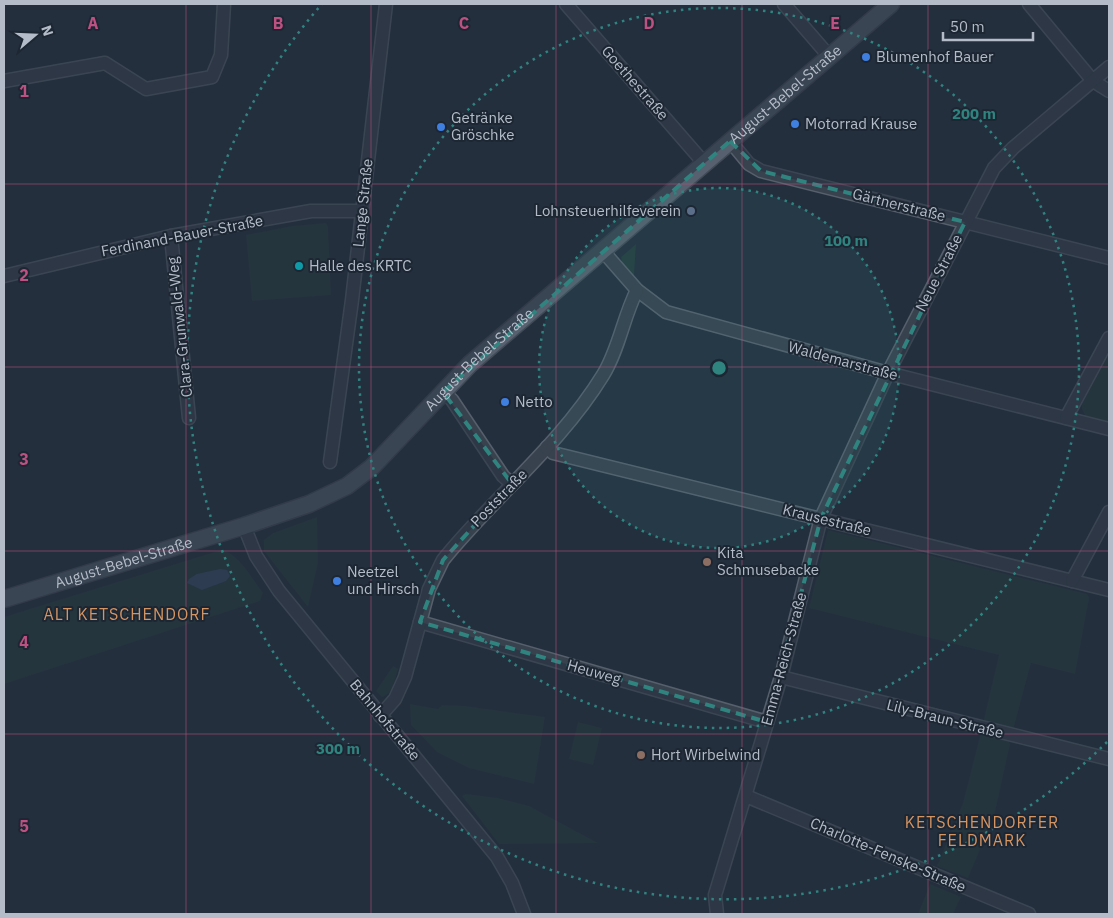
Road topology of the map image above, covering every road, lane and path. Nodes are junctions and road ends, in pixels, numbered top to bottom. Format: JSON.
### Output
{"nodes":[{"id":1,"x":224,"y":4,"type":"edge"},
{"id":2,"x":386,"y":4,"type":"edge"},
{"id":3,"x":566,"y":4,"type":"edge"},
{"id":4,"x":784,"y":4,"type":"edge"},
{"id":5,"x":891,"y":4,"type":"edge"},
{"id":6,"x":1029,"y":4,"type":"edge"},
{"id":7,"x":829,"y":56,"type":"junction"},
{"id":8,"x":1109,"y":67,"type":"edge"},
{"id":9,"x":4,"y":81,"type":"edge"},
{"id":10,"x":1093,"y":81,"type":"junction"},
{"id":11,"x":1109,"y":91,"type":"edge"},
{"id":12,"x":730,"y":141,"type":"junction"},
{"id":13,"x":704,"y":163,"type":"junction"},
{"id":14,"x":362,"y":211,"type":"junction"},
{"id":15,"x":965,"y":222,"type":"junction"},
{"id":16,"x":171,"y":236,"type":"junction"},
{"id":17,"x":602,"y":250,"type":"junction"},
{"id":18,"x":1109,"y":258,"type":"edge"},
{"id":19,"x":4,"y":276,"type":"edge"},
{"id":20,"x":637,"y":290,"type":"junction"},
{"id":21,"x":1109,"y":338,"type":"edge"},
{"id":22,"x":888,"y":374,"type":"junction"},
{"id":23,"x":443,"y":392,"type":"junction"},
{"id":24,"x":189,"y":418,"type":"dead end"},
{"id":25,"x":1066,"y":418,"type":"junction"},
{"id":26,"x":1109,"y":429,"type":"edge"},
{"id":27,"x":547,"y":447,"type":"junction"},
{"id":28,"x":330,"y":462,"type":"dead end"},
{"id":29,"x":512,"y":484,"type":"junction"},
{"id":30,"x":1109,"y":512,"type":"edge"},
{"id":31,"x":821,"y":518,"type":"junction"},
{"id":32,"x":244,"y":526,"type":"junction"},
{"id":33,"x":1072,"y":581,"type":"junction"},
{"id":34,"x":1109,"y":590,"type":"edge"},
{"id":35,"x":4,"y":599,"type":"edge"},
{"id":36,"x":420,"y":622,"type":"junction"},
{"id":37,"x":780,"y":678,"type":"junction"},
{"id":38,"x":380,"y":716,"type":"junction"},
{"id":39,"x":767,"y":722,"type":"junction"},
{"id":40,"x":1109,"y":759,"type":"edge"},
{"id":41,"x":746,"y":796,"type":"junction"},
{"id":42,"x":524,"y":914,"type":"edge"},
{"id":43,"x":717,"y":914,"type":"edge"},
{"id":44,"x":1029,"y":914,"type":"edge"}],
"edges":[{"from":1,"to":9,"type":"street"},
{"from":2,"to":14,"type":"street","name":"Lange Straße"},
{"from":3,"to":13,"type":"street","name":"Goethestraße"},
{"from":4,"to":7,"type":"street"},
{"from":5,"to":7,"type":"main road","name":"August-Bebel-Straße"},
{"from":6,"to":10,"type":"street"},
{"from":7,"to":12,"type":"main road","name":"August-Bebel-Straße"},
{"from":8,"to":10,"type":"street","name":"Neue Straße"},
{"from":10,"to":11,"type":"street"},
{"from":10,"to":15,"type":"street","name":"Neue Straße"},
{"from":12,"to":13,"type":"main road","name":"August-Bebel-Straße"},
{"from":12,"to":15,"type":"street","name":"Gärtnerstraße"},
{"from":13,"to":17,"type":"main road","name":"August-Bebel-Straße"},
{"from":14,"to":16,"type":"street","name":"Ferdinand-Bauer-Straße"},
{"from":14,"to":28,"type":"street","name":"Lange Straße"},
{"from":15,"to":18,"type":"street","name":"Gärtnerstraße"},
{"from":15,"to":22,"type":"street","name":"Neue Straße"},
{"from":16,"to":19,"type":"street","name":"Ferdinand-Bauer-Straße"},
{"from":16,"to":24,"type":"street","name":"Clara-Grunwald-Weg"},
{"from":17,"to":20,"type":"street","name":"Waldemarstraße"},
{"from":17,"to":23,"type":"main road","name":"August-Bebel-Straße"},
{"from":20,"to":22,"type":"street","name":"Waldemarstraße"},
{"from":20,"to":27,"type":"street","name":"Poststraße"},
{"from":21,"to":25,"type":"street"},
{"from":22,"to":25,"type":"street","name":"Waldemarstraße"},
{"from":22,"to":31,"type":"street","name":"Neue Straße"},
{"from":23,"to":29,"type":"street"},
{"from":23,"to":32,"type":"main road","name":"August-Bebel-Straße"},
{"from":25,"to":26,"type":"street","name":"Waldemarstraße"},
{"from":27,"to":29,"type":"street","name":"Poststraße"},
{"from":27,"to":31,"type":"street","name":"Krausestraße"},
{"from":29,"to":36,"type":"street","name":"Poststraße"},
{"from":30,"to":33,"type":"street"},
{"from":31,"to":33,"type":"street","name":"Krausestraße"},
{"from":31,"to":37,"type":"street","name":"Emma-Reich-Straße"},
{"from":32,"to":35,"type":"main road","name":"August-Bebel-Straße"},
{"from":32,"to":38,"type":"street","name":"Bahnhofstraße"},
{"from":33,"to":34,"type":"street","name":"Krausestraße"},
{"from":36,"to":38,"type":"street","name":"Poststraße"},
{"from":36,"to":39,"type":"street","name":"Heuweg"},
{"from":37,"to":39,"type":"street","name":"Emma-Reich-Straße"},
{"from":37,"to":40,"type":"street","name":"Lily-Braun-Straße"},
{"from":38,"to":42,"type":"street","name":"Bahnhofstraße"},
{"from":39,"to":41,"type":"street","name":"Emma-Reich-Straße"},
{"from":41,"to":43,"type":"street","name":"Emma-Reich-Straße"},
{"from":41,"to":44,"type":"street","name":"Charlotte-Fenske-Straße"}]}
